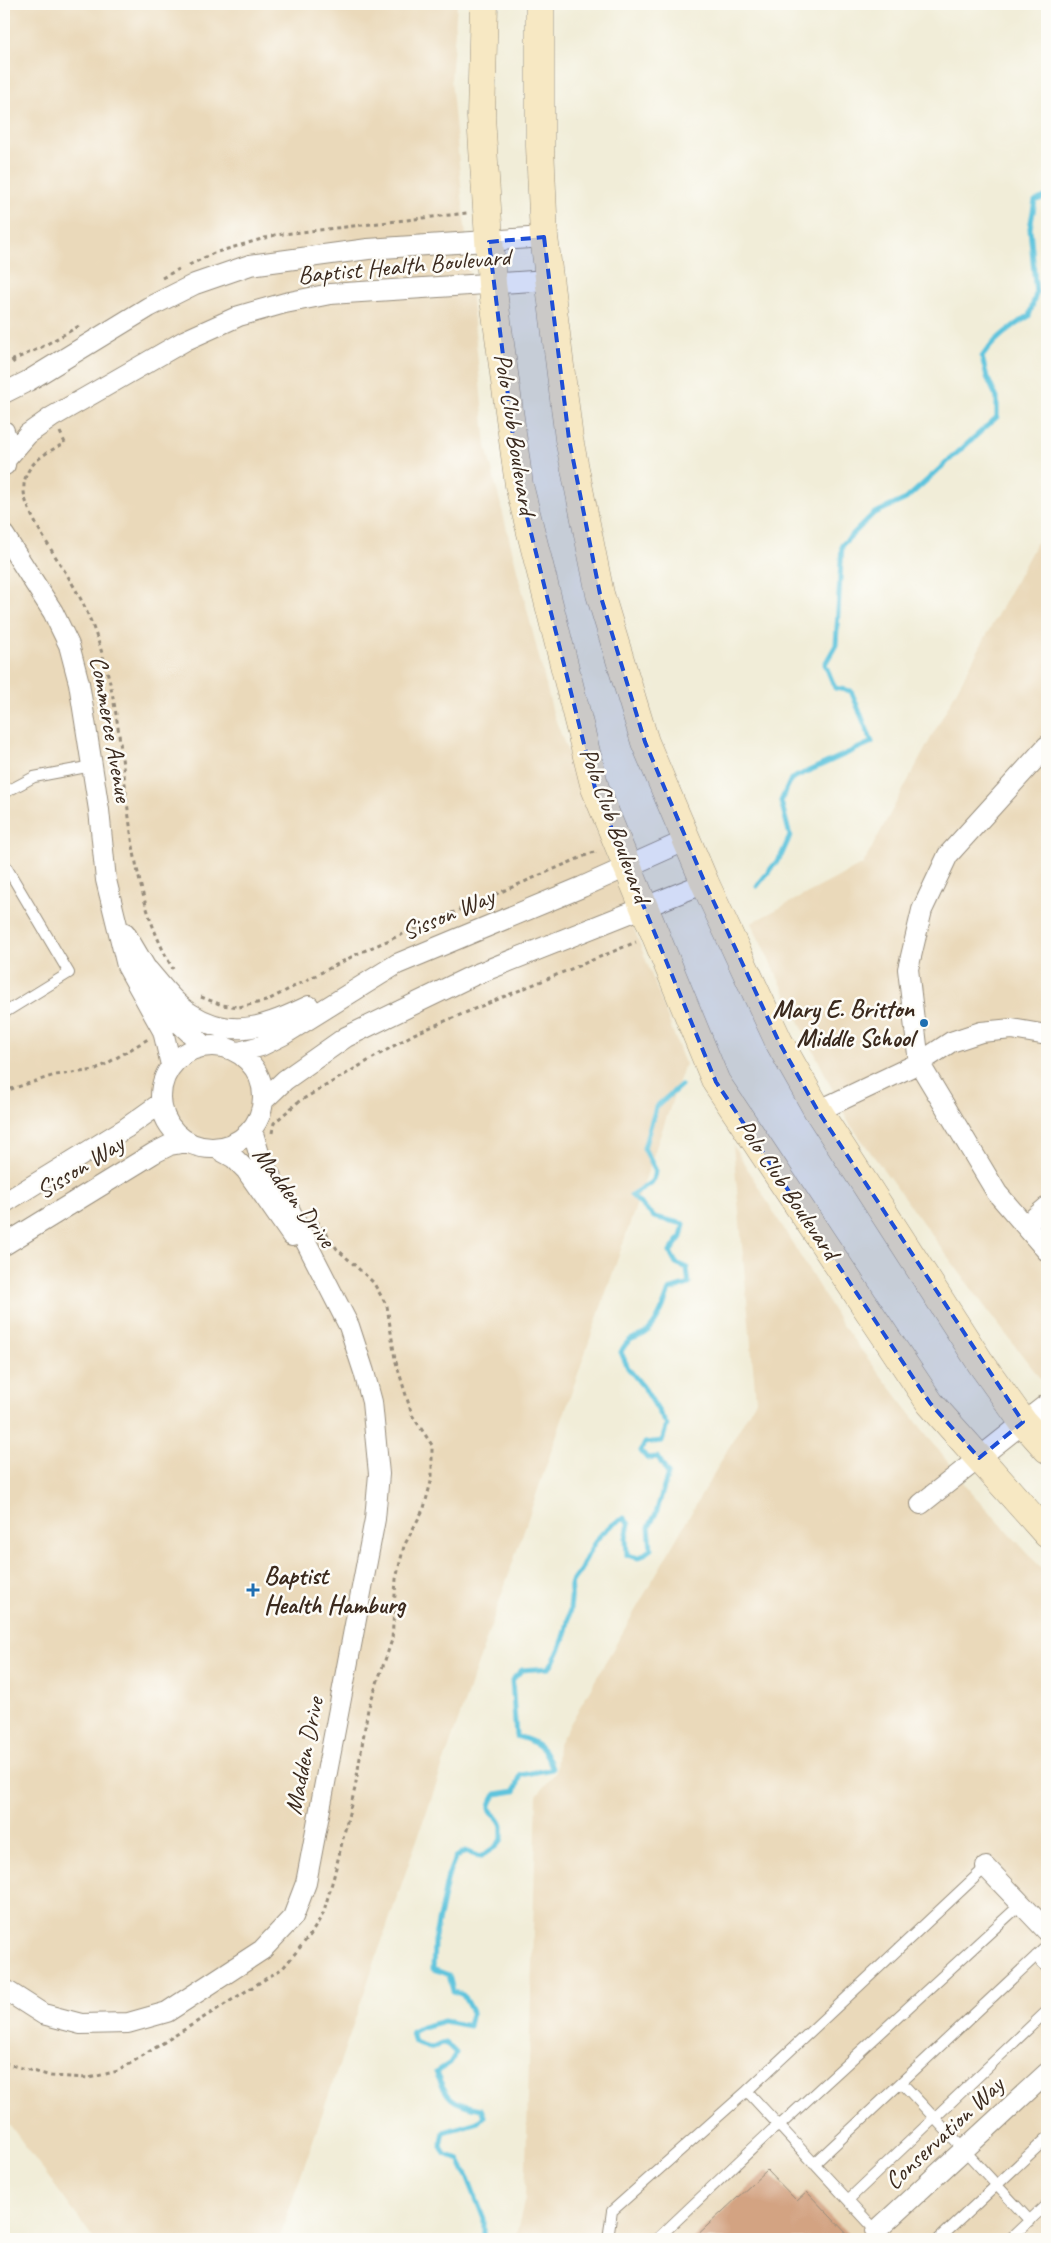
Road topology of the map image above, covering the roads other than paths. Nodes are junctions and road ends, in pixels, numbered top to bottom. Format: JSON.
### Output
{"nodes":[{"id":1,"x":484,"y":4,"type":"edge"},
{"id":2,"x":540,"y":4,"type":"edge"},
{"id":3,"x":544,"y":237,"type":"junction"},
{"id":4,"x":490,"y":242,"type":"junction"},
{"id":5,"x":548,"y":280,"type":"junction"},
{"id":6,"x":492,"y":284,"type":"junction"},
{"id":7,"x":4,"y":393,"type":"edge"},
{"id":8,"x":4,"y":431,"type":"edge"},
{"id":9,"x":6,"y":463,"type":"edge"},
{"id":10,"x":4,"y":535,"type":"edge"},
{"id":11,"x":1047,"y":746,"type":"edge"},
{"id":12,"x":92,"y":766,"type":"junction"},
{"id":13,"x":4,"y":793,"type":"edge"},
{"id":14,"x":687,"y":840,"type":"junction"},
{"id":15,"x":4,"y":863,"type":"edge"},
{"id":16,"x":627,"y":866,"type":"junction"},
{"id":17,"x":705,"y":883,"type":"junction"},
{"id":18,"x":644,"y":908,"type":"junction"},
{"id":19,"x":117,"y":920,"type":"junction"},
{"id":20,"x":397,"y":964,"type":"junction"},
{"id":21,"x":148,"y":970,"type":"junction"},
{"id":22,"x":4,"y":1012,"type":"edge"},
{"id":23,"x":1047,"y":1035,"type":"edge"},
{"id":24,"x":204,"y":1046,"type":"junction"},
{"id":25,"x":239,"y":1052,"type":"junction"},
{"id":26,"x":919,"y":1063,"type":"junction"},
{"id":27,"x":171,"y":1065,"type":"junction"},
{"id":28,"x":264,"y":1100,"type":"junction"},
{"id":29,"x":161,"y":1103,"type":"junction"},
{"id":30,"x":818,"y":1112,"type":"junction"},
{"id":31,"x":252,"y":1130,"type":"junction"},
{"id":32,"x":188,"y":1142,"type":"junction"},
{"id":33,"x":216,"y":1148,"type":"junction"},
{"id":34,"x":4,"y":1203,"type":"edge"},
{"id":35,"x":1047,"y":1207,"type":"edge"},
{"id":36,"x":1026,"y":1225,"type":"junction"},
{"id":37,"x":4,"y":1245,"type":"edge"},
{"id":38,"x":1047,"y":1251,"type":"edge"},
{"id":39,"x":326,"y":1282,"type":"junction"},
{"id":40,"x":1047,"y":1404,"type":"edge"},
{"id":41,"x":1023,"y":1422,"type":"junction"},
{"id":42,"x":1047,"y":1448,"type":"edge"},
{"id":43,"x":979,"y":1458,"type":"junction"},
{"id":44,"x":921,"y":1504,"type":"dead end"},
{"id":45,"x":1047,"y":1534,"type":"edge"},
{"id":46,"x":986,"y":1867,"type":"joint"},
{"id":47,"x":1021,"y":1904,"type":"junction"},
{"id":48,"x":1047,"y":1931,"type":"edge"},
{"id":49,"x":1047,"y":1946,"type":"edge"},
{"id":50,"x":1036,"y":1956,"type":"junction"},
{"id":51,"x":1047,"y":1968,"type":"edge"},
{"id":52,"x":4,"y":1989,"type":"edge"},
{"id":53,"x":1047,"y":2011,"type":"edge"},
{"id":54,"x":1047,"y":2073,"type":"edge"},
{"id":55,"x":902,"y":2083,"type":"junction"},
{"id":56,"x":747,"y":2091,"type":"junction"},
{"id":57,"x":934,"y":2118,"type":"junction"},
{"id":58,"x":780,"y":2126,"type":"junction"},
{"id":59,"x":1047,"y":2138,"type":"edge"},
{"id":60,"x":964,"y":2150,"type":"junction"},
{"id":61,"x":814,"y":2164,"type":"junction"},
{"id":62,"x":997,"y":2186,"type":"junction"},
{"id":63,"x":848,"y":2200,"type":"junction"},
{"id":64,"x":1047,"y":2204,"type":"edge"},
{"id":65,"x":1030,"y":2221,"type":"junction"},
{"id":66,"x":880,"y":2235,"type":"edge"},
{"id":67,"x":608,"y":2239,"type":"edge"},
{"id":68,"x":657,"y":2239,"type":"edge"},
{"id":69,"x":939,"y":2239,"type":"edge"},
{"id":70,"x":1010,"y":2239,"type":"edge"}],
"edges":[{"from":1,"to":4,"type":"street","name":"Polo Club Boulevard"},
{"from":2,"to":3,"type":"street","name":"Polo Club Boulevard"},
{"from":3,"to":4,"type":"street","name":"Baptist Health Boulevard"},
{"from":3,"to":5,"type":"street","name":"Polo Club Boulevard"},
{"from":4,"to":6,"type":"street","name":"Polo Club Boulevard"},
{"from":4,"to":7,"type":"street","name":"Baptist Health Boulevard"},
{"from":5,"to":6,"type":"street","name":"Baptist Health Boulevard"},
{"from":5,"to":14,"type":"street","name":"Polo Club Boulevard"},
{"from":6,"to":9,"type":"street","name":"Baptist Health Boulevard"},
{"from":6,"to":16,"type":"street","name":"Polo Club Boulevard"},
{"from":8,"to":9,"type":"street"},
{"from":10,"to":12,"type":"street","name":"Commerce Avenue"},
{"from":11,"to":26,"type":"street"},
{"from":12,"to":13,"type":"lane"},
{"from":12,"to":19,"type":"street","name":"Commerce Avenue"},
{"from":14,"to":16,"type":"street","name":"Sisson Way"},
{"from":14,"to":17,"type":"street","name":"Polo Club Boulevard"},
{"from":15,"to":22,"type":"lane"},
{"from":16,"to":18,"type":"street","name":"Polo Club Boulevard"},
{"from":16,"to":20,"type":"street","name":"Sisson Way"},
{"from":17,"to":18,"type":"street"},
{"from":17,"to":30,"type":"street","name":"Polo Club Boulevard"},
{"from":18,"to":28,"type":"street"},
{"from":18,"to":43,"type":"street","name":"Polo Club Boulevard"},
{"from":19,"to":21,"type":"street","name":"Commerce Avenue"},
{"from":19,"to":27,"type":"street","name":"Commerce Avenue"},
{"from":20,"to":21,"type":"street"},
{"from":20,"to":25,"type":"street","name":"Sisson Way"},
{"from":21,"to":24,"type":"street","name":"Commerce Avenue"},
{"from":23,"to":26,"type":"street"},
{"from":24,"to":25,"type":"street"},
{"from":24,"to":27,"type":"street"},
{"from":25,"to":28,"type":"street"},
{"from":26,"to":30,"type":"street"},
{"from":26,"to":36,"type":"street"},
{"from":27,"to":29,"type":"street"},
{"from":28,"to":31,"type":"street"},
{"from":29,"to":32,"type":"street"},
{"from":29,"to":34,"type":"street","name":"Sisson Way"},
{"from":30,"to":41,"type":"street","name":"Polo Club Boulevard"},
{"from":31,"to":33,"type":"street"},
{"from":31,"to":39,"type":"street","name":"Madden Drive"},
{"from":32,"to":33,"type":"street"},
{"from":32,"to":37,"type":"street","name":"Sisson Way"},
{"from":33,"to":39,"type":"street","name":"Madden Drive"},
{"from":35,"to":36,"type":"street"},
{"from":36,"to":38,"type":"street"},
{"from":39,"to":52,"type":"street","name":"Madden Drive"},
{"from":40,"to":41,"type":"street"},
{"from":41,"to":42,"type":"street","name":"Polo Club Boulevard"},
{"from":41,"to":43,"type":"street"},
{"from":43,"to":44,"type":"street"},
{"from":43,"to":45,"type":"street","name":"Polo Club Boulevard"},
{"from":46,"to":47,"type":"street"},
{"from":46,"to":56,"type":"lane"},
{"from":47,"to":48,"type":"street"},
{"from":47,"to":58,"type":"lane"},
{"from":49,"to":50,"type":"lane"},
{"from":50,"to":51,"type":"lane"},
{"from":50,"to":55,"type":"lane"},
{"from":53,"to":57,"type":"lane"},
{"from":54,"to":60,"type":"street","name":"Conservation Way"},
{"from":55,"to":57,"type":"lane"},
{"from":55,"to":61,"type":"lane"},
{"from":56,"to":58,"type":"lane"},
{"from":56,"to":67,"type":"lane"},
{"from":57,"to":60,"type":"lane"},
{"from":57,"to":63,"type":"lane"},
{"from":58,"to":61,"type":"lane"},
{"from":58,"to":68,"type":"lane"},
{"from":59,"to":62,"type":"lane"},
{"from":60,"to":62,"type":"lane"},
{"from":60,"to":66,"type":"street","name":"Conservation Way"},
{"from":61,"to":63,"type":"lane"},
{"from":62,"to":65,"type":"lane"},
{"from":62,"to":69,"type":"lane"},
{"from":63,"to":66,"type":"lane"},
{"from":64,"to":65,"type":"lane"},
{"from":65,"to":70,"type":"lane"}]}
